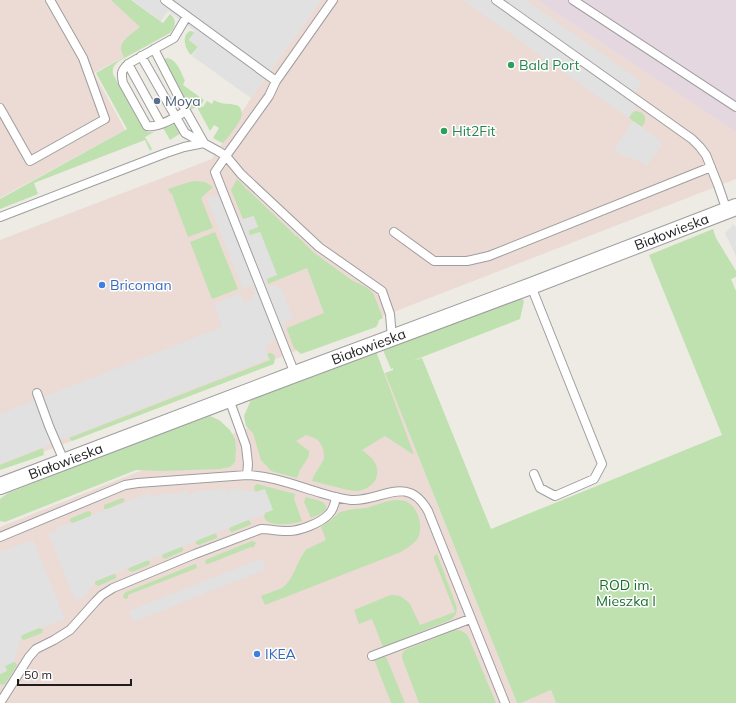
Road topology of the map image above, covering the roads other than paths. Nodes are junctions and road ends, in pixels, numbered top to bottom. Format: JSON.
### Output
{"nodes":[{"id":1,"x":50,"y":0,"type":"edge"},
{"id":2,"x":165,"y":0,"type":"edge"},
{"id":3,"x":333,"y":0,"type":"edge"},
{"id":4,"x":496,"y":0,"type":"edge"},
{"id":5,"x":573,"y":0,"type":"edge"},
{"id":6,"x":187,"y":16,"type":"junction"},
{"id":7,"x":154,"y":49,"type":"junction"},
{"id":8,"x":142,"y":56,"type":"junction"},
{"id":9,"x":128,"y":64,"type":"junction"},
{"id":10,"x":276,"y":81,"type":"junction"},
{"id":11,"x":736,"y":107,"type":"edge"},
{"id":12,"x":0,"y":108,"type":"edge"},
{"id":13,"x":186,"y":111,"type":"junction"},
{"id":14,"x":176,"y":117,"type":"junction"},
{"id":15,"x":161,"y":124,"type":"junction"},
{"id":16,"x":204,"y":142,"type":"junction"},
{"id":17,"x":226,"y":156,"type":"junction"},
{"id":18,"x":710,"y":167,"type":"junction"},
{"id":19,"x":731,"y":209,"type":"edge"},
{"id":20,"x":0,"y":217,"type":"edge"},
{"id":21,"x":394,"y":232,"type":"dead end"},
{"id":22,"x":531,"y":286,"type":"junction"},
{"id":23,"x":392,"y":338,"type":"junction"},
{"id":24,"x":295,"y":374,"type":"junction"},
{"id":25,"x":37,"y":393,"type":"dead end"},
{"id":26,"x":229,"y":399,"type":"junction"},
{"id":27,"x":64,"y":461,"type":"junction"},
{"id":28,"x":534,"y":474,"type":"dead end"},
{"id":29,"x":247,"y":475,"type":"junction"},
{"id":30,"x":0,"y":486,"type":"edge"},
{"id":31,"x":336,"y":497,"type":"junction"},
{"id":32,"x":0,"y":537,"type":"edge"},
{"id":33,"x":470,"y":619,"type":"junction"},
{"id":34,"x":372,"y":656,"type":"dead end"},
{"id":35,"x":0,"y":703,"type":"edge"},
{"id":36,"x":505,"y":703,"type":"edge"}],
"edges":[{"from":1,"to":12,"type":"lane"},
{"from":2,"to":6,"type":"lane"},
{"from":3,"to":10,"type":"lane"},
{"from":4,"to":18,"type":"lane"},
{"from":5,"to":11,"type":"lane"},
{"from":6,"to":7,"type":"lane"},
{"from":6,"to":10,"type":"lane"},
{"from":7,"to":8,"type":"lane"},
{"from":7,"to":13,"type":"lane"},
{"from":8,"to":9,"type":"lane"},
{"from":8,"to":14,"type":"lane"},
{"from":9,"to":15,"type":"lane"},
{"from":9,"to":15,"type":"lane"},
{"from":10,"to":17,"type":"lane"},
{"from":13,"to":14,"type":"lane"},
{"from":13,"to":16,"type":"lane"},
{"from":14,"to":15,"type":"lane"},
{"from":14,"to":16,"type":"lane"},
{"from":16,"to":17,"type":"lane"},
{"from":16,"to":20,"type":"lane"},
{"from":17,"to":23,"type":"lane"},
{"from":17,"to":24,"type":"lane"},
{"from":18,"to":19,"type":"lane"},
{"from":18,"to":21,"type":"lane"},
{"from":19,"to":22,"type":"street","name":"Białowieska"},
{"from":22,"to":23,"type":"street","name":"Białowieska"},
{"from":22,"to":28,"type":"lane"},
{"from":23,"to":24,"type":"street","name":"Białowieska"},
{"from":24,"to":26,"type":"street","name":"Białowieska"},
{"from":25,"to":27,"type":"lane"},
{"from":26,"to":27,"type":"street","name":"Białowieska"},
{"from":26,"to":29,"type":"lane"},
{"from":27,"to":30,"type":"street","name":"Białowieska"},
{"from":29,"to":31,"type":"lane"},
{"from":29,"to":32,"type":"lane"},
{"from":31,"to":33,"type":"lane"},
{"from":31,"to":35,"type":"lane"},
{"from":33,"to":34,"type":"lane"},
{"from":33,"to":36,"type":"lane"}]}
